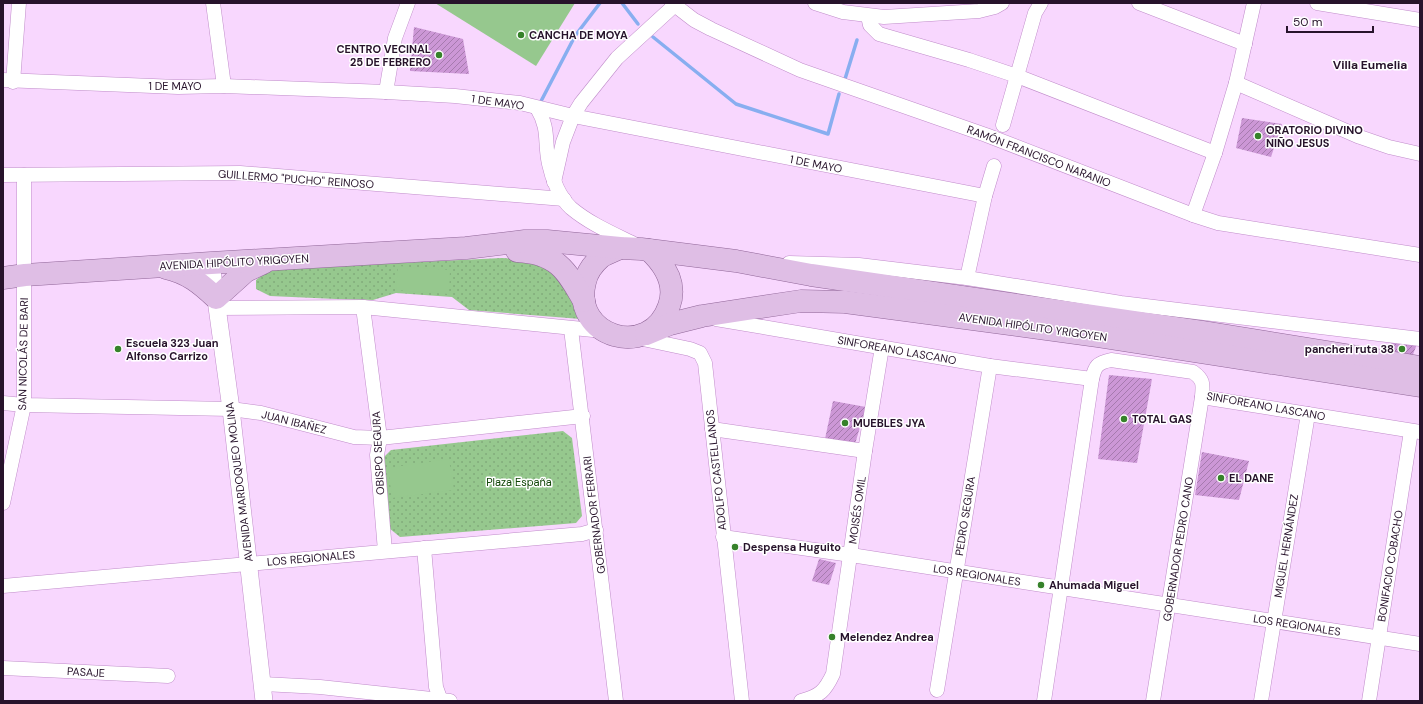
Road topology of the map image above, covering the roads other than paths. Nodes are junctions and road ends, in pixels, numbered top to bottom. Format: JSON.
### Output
{"nodes":[{"id":1,"x":19,"y":3,"type":"edge"},
{"id":2,"x":213,"y":3,"type":"edge"},
{"id":3,"x":408,"y":3,"type":"edge"},
{"id":4,"x":815,"y":3,"type":"edge"},
{"id":5,"x":1002,"y":3,"type":"edge"},
{"id":6,"x":1041,"y":3,"type":"edge"},
{"id":7,"x":1139,"y":3,"type":"edge"},
{"id":8,"x":1254,"y":3,"type":"edge"},
{"id":9,"x":1317,"y":3,"type":"edge"},
{"id":10,"x":675,"y":4,"type":"edge"},
{"id":11,"x":868,"y":16,"type":"junction"},
{"id":12,"x":1420,"y":20,"type":"edge"},
{"id":13,"x":1245,"y":44,"type":"junction"},
{"id":14,"x":1017,"y":76,"type":"junction"},
{"id":15,"x":8,"y":81,"type":"edge"},
{"id":16,"x":1236,"y":83,"type":"junction"},
{"id":17,"x":224,"y":86,"type":"junction"},
{"id":18,"x":386,"y":92,"type":"junction"},
{"id":19,"x":537,"y":108,"type":"junction"},
{"id":20,"x":573,"y":116,"type":"junction"},
{"id":21,"x":1003,"y":125,"type":"dead end"},
{"id":22,"x":1215,"y":153,"type":"junction"},
{"id":23,"x":1420,"y":154,"type":"edge"},
{"id":24,"x":994,"y":166,"type":"dead end"},
{"id":25,"x":3,"y":175,"type":"edge"},
{"id":26,"x":24,"y":175,"type":"junction"},
{"id":27,"x":554,"y":182,"type":"junction"},
{"id":28,"x":985,"y":196,"type":"junction"},
{"id":29,"x":564,"y":199,"type":"junction"},
{"id":30,"x":1193,"y":215,"type":"junction"},
{"id":31,"x":466,"y":248,"type":"junction"},
{"id":32,"x":637,"y":249,"type":"junction"},
{"id":33,"x":1420,"y":255,"type":"edge"},
{"id":34,"x":268,"y":260,"type":"junction"},
{"id":35,"x":736,"y":261,"type":"junction"},
{"id":36,"x":211,"y":263,"type":"junction"},
{"id":37,"x":157,"y":266,"type":"junction"},
{"id":38,"x":25,"y":275,"type":"junction"},
{"id":39,"x":3,"y":278,"type":"edge"},
{"id":40,"x":967,"y":278,"type":"junction"},
{"id":41,"x":584,"y":302,"type":"junction"},
{"id":42,"x":217,"y":303,"type":"junction"},
{"id":43,"x":363,"y":307,"type":"junction"},
{"id":44,"x":702,"y":316,"type":"junction"},
{"id":45,"x":571,"y":329,"type":"junction"},
{"id":46,"x":603,"y":331,"type":"junction"},
{"id":47,"x":641,"y":336,"type":"junction"},
{"id":48,"x":1420,"y":339,"type":"edge"},
{"id":49,"x":882,"y":347,"type":"junction"},
{"id":50,"x":990,"y":366,"type":"junction"},
{"id":51,"x":1420,"y":366,"type":"edge"},
{"id":52,"x":1092,"y":379,"type":"junction"},
{"id":53,"x":1420,"y":386,"type":"edge"},
{"id":54,"x":1202,"y":397,"type":"junction"},
{"id":55,"x":3,"y":403,"type":"edge"},
{"id":56,"x":24,"y":405,"type":"junction"},
{"id":57,"x":231,"y":409,"type":"junction"},
{"id":58,"x":1308,"y":414,"type":"junction"},
{"id":59,"x":582,"y":416,"type":"junction"},
{"id":60,"x":712,"y":429,"type":"junction"},
{"id":61,"x":1415,"y":431,"type":"edge"},
{"id":62,"x":380,"y":438,"type":"junction"},
{"id":63,"x":865,"y":451,"type":"junction"},
{"id":64,"x":3,"y":503,"type":"edge"},
{"id":65,"x":596,"y":530,"type":"junction"},
{"id":66,"x":723,"y":537,"type":"junction"},
{"id":67,"x":424,"y":548,"type":"junction"},
{"id":68,"x":385,"y":551,"type":"junction"},
{"id":69,"x":851,"y":555,"type":"junction"},
{"id":70,"x":249,"y":563,"type":"junction"},
{"id":71,"x":956,"y":571,"type":"junction"},
{"id":72,"x":3,"y":586,"type":"edge"},
{"id":73,"x":1061,"y":588,"type":"junction"},
{"id":74,"x":1169,"y":605,"type":"junction"},
{"id":75,"x":1274,"y":621,"type":"junction"},
{"id":76,"x":1379,"y":637,"type":"junction"},
{"id":77,"x":1420,"y":644,"type":"edge"},
{"id":78,"x":3,"y":668,"type":"edge"},
{"id":79,"x":168,"y":676,"type":"dead end"},
{"id":80,"x":262,"y":684,"type":"junction"},
{"id":81,"x":937,"y":690,"type":"dead end"},
{"id":82,"x":264,"y":701,"type":"edge"},
{"id":83,"x":444,"y":701,"type":"edge"},
{"id":84,"x":616,"y":701,"type":"edge"},
{"id":85,"x":742,"y":701,"type":"edge"},
{"id":86,"x":801,"y":701,"type":"edge"},
{"id":87,"x":1044,"y":701,"type":"edge"},
{"id":88,"x":1153,"y":701,"type":"edge"},
{"id":89,"x":1261,"y":701,"type":"edge"},
{"id":90,"x":1369,"y":701,"type":"edge"}],
"edges":[{"from":1,"to":15,"type":"street"},
{"from":2,"to":17,"type":"street"},
{"from":3,"to":18,"type":"street"},
{"from":4,"to":11,"type":"street"},
{"from":5,"to":11,"type":"street"},
{"from":6,"to":14,"type":"street"},
{"from":7,"to":13,"type":"street"},
{"from":8,"to":13,"type":"street"},
{"from":9,"to":12,"type":"street"},
{"from":10,"to":20,"type":"street"},
{"from":10,"to":30,"type":"street","name":"RAMÓN FRANCISCO NARANIO"},
{"from":11,"to":14,"type":"street"},
{"from":13,"to":16,"type":"street"},
{"from":14,"to":21,"type":"street"},
{"from":14,"to":22,"type":"street"},
{"from":15,"to":17,"type":"street","name":"1 DE MAYO"},
{"from":16,"to":22,"type":"street"},
{"from":16,"to":23,"type":"street"},
{"from":17,"to":18,"type":"street","name":"1 DE MAYO"},
{"from":18,"to":19,"type":"street","name":"1 DE MAYO"},
{"from":19,"to":20,"type":"street","name":"1 DE MAYO"},
{"from":19,"to":27,"type":"street"},
{"from":20,"to":27,"type":"street"},
{"from":20,"to":28,"type":"street","name":"1 DE MAYO"},
{"from":22,"to":30,"type":"street"},
{"from":24,"to":28,"type":"street"},
{"from":25,"to":26,"type":"street","name":"GUILLERMO \"PUCHO\" REINOSO"},
{"from":26,"to":29,"type":"street","name":"GUILLERMO \"PUCHO\" REINOSO"},
{"from":26,"to":38,"type":"street","name":"SAN NICOLÁS DE BARI"},
{"from":27,"to":29,"type":"street"},
{"from":28,"to":40,"type":"street"},
{"from":29,"to":32,"type":"street"},
{"from":30,"to":33,"type":"street","name":"RAMÓN FRANCISCO NARANIO"},
{"from":31,"to":32,"type":"main road","name":"AVENIDA HIPÓLITO YRIGOYEN"},
{"from":31,"to":34,"type":"main road","name":"AVENIDA HIPÓLITO YRIGOYEN"},
{"from":31,"to":41,"type":"main road","name":"AVENIDA HIPÓLITO YRIGOYEN"},
{"from":32,"to":35,"type":"main road","name":"AVENIDA HIPÓLITO YRIGOYEN"},
{"from":32,"to":41,"type":"main road"},
{"from":32,"to":47,"type":"main road"},
{"from":34,"to":36,"type":"main road","name":"AVENIDA HIPÓLITO YRIGOYEN"},
{"from":34,"to":42,"type":"main road"},
{"from":35,"to":40,"type":"street"},
{"from":35,"to":51,"type":"main road","name":"AVENIDA HIPÓLITO YRIGOYEN"},
{"from":36,"to":37,"type":"main road","name":"AVENIDA HIPÓLITO YRIGOYEN"},
{"from":36,"to":42,"type":"street","name":"AVENIDA MARDOQUEO MOLINA"},
{"from":37,"to":38,"type":"main road","name":"AVENIDA HIPÓLITO YRIGOYEN"},
{"from":37,"to":42,"type":"main road"},
{"from":38,"to":39,"type":"main road","name":"AVENIDA HIPÓLITO YRIGOYEN"},
{"from":38,"to":56,"type":"street","name":"SAN NICOLÁS DE BARI"},
{"from":40,"to":48,"type":"street"},
{"from":41,"to":46,"type":"main road"},
{"from":42,"to":43,"type":"street"},
{"from":42,"to":57,"type":"street","name":"AVENIDA MARDOQUEO MOLINA"},
{"from":43,"to":45,"type":"street"},
{"from":43,"to":62,"type":"street","name":"OBISPO SEGURA"},
{"from":44,"to":47,"type":"main road","name":"AVENIDA HIPÓLITO YRIGOYEN"},
{"from":44,"to":49,"type":"street","name":"SINFOREANO LASCANO"},
{"from":44,"to":53,"type":"main road","name":"AVENIDA HIPÓLITO YRIGOYEN"},
{"from":45,"to":46,"type":"street"},
{"from":45,"to":59,"type":"street","name":"GOBERNADOR FERRARI"},
{"from":46,"to":47,"type":"main road"},
{"from":47,"to":60,"type":"street","name":"ADOLFO CASTELLANOS"},
{"from":49,"to":50,"type":"street","name":"SINFOREANO LASCANO"},
{"from":49,"to":63,"type":"street","name":"MOISÉS OMIL"},
{"from":50,"to":52,"type":"street","name":"SINFOREANO LASCANO"},
{"from":50,"to":71,"type":"street","name":"PEDRO SEGURA"},
{"from":52,"to":54,"type":"street","name":"SINFOREANO LASCANO"},
{"from":52,"to":73,"type":"street","name":"SINFOREANO LASCANO"},
{"from":54,"to":58,"type":"street","name":"SINFOREANO LASCANO"},
{"from":54,"to":74,"type":"street","name":"GOBERNADOR PEDRO CANO"},
{"from":55,"to":56,"type":"street","name":"JUAN IBAÑEZ"},
{"from":56,"to":57,"type":"street","name":"JUAN IBAÑEZ"},
{"from":56,"to":64,"type":"street","name":"SAN NICOLÁS DE BARI"},
{"from":57,"to":62,"type":"street","name":"JUAN IBAÑEZ"},
{"from":57,"to":70,"type":"street","name":"AVENIDA MARDOQUEO MOLINA"},
{"from":58,"to":61,"type":"street","name":"SINFOREANO LASCANO"},
{"from":58,"to":75,"type":"street","name":"MIGUEL HERNÁNDEZ"},
{"from":59,"to":62,"type":"street","name":"JUAN IBAÑEZ"},
{"from":59,"to":65,"type":"street","name":"GOBERNADOR FERRARI"},
{"from":60,"to":63,"type":"street"},
{"from":60,"to":66,"type":"street","name":"ADOLFO CASTELLANOS"},
{"from":61,"to":76,"type":"street","name":"BONIFACIO COBACHO"},
{"from":62,"to":68,"type":"street","name":"OBISPO SEGURA"},
{"from":63,"to":69,"type":"street","name":"MOISÉS OMIL"},
{"from":65,"to":67,"type":"street","name":"LOS REGIONALES"},
{"from":65,"to":84,"type":"street","name":"GOBERNADOR FERRARI"},
{"from":66,"to":69,"type":"street","name":"LOS REGIONALES"},
{"from":66,"to":85,"type":"street","name":"ADOLFO CASTELLANOS"},
{"from":67,"to":68,"type":"street","name":"LOS REGIONALES"},
{"from":67,"to":83,"type":"street"},
{"from":68,"to":70,"type":"street","name":"LOS REGIONALES"},
{"from":69,"to":71,"type":"street","name":"LOS REGIONALES"},
{"from":69,"to":86,"type":"street","name":"MOISÉS OMIL"},
{"from":70,"to":72,"type":"street","name":"LOS REGIONALES"},
{"from":70,"to":80,"type":"street","name":"AVENIDA MARDOQUEO MOLINA"},
{"from":71,"to":73,"type":"street","name":"LOS REGIONALES"},
{"from":71,"to":81,"type":"street","name":"PEDRO SEGURA"},
{"from":73,"to":74,"type":"street","name":"LOS REGIONALES"},
{"from":73,"to":87,"type":"street","name":"SINFOREANO LASCANO"},
{"from":74,"to":75,"type":"street","name":"LOS REGIONALES"},
{"from":74,"to":88,"type":"street","name":"GOBERNADOR PEDRO CANO"},
{"from":75,"to":76,"type":"street","name":"LOS REGIONALES"},
{"from":75,"to":89,"type":"street","name":"MIGUEL HERNÁNDEZ"},
{"from":76,"to":77,"type":"street","name":"LOS REGIONALES"},
{"from":76,"to":90,"type":"street","name":"BONIFACIO COBACHO"},
{"from":78,"to":79,"type":"street","name":"PASAJE"},
{"from":80,"to":82,"type":"street","name":"AVENIDA MARDOQUEO MOLINA"},
{"from":80,"to":83,"type":"street"}]}
